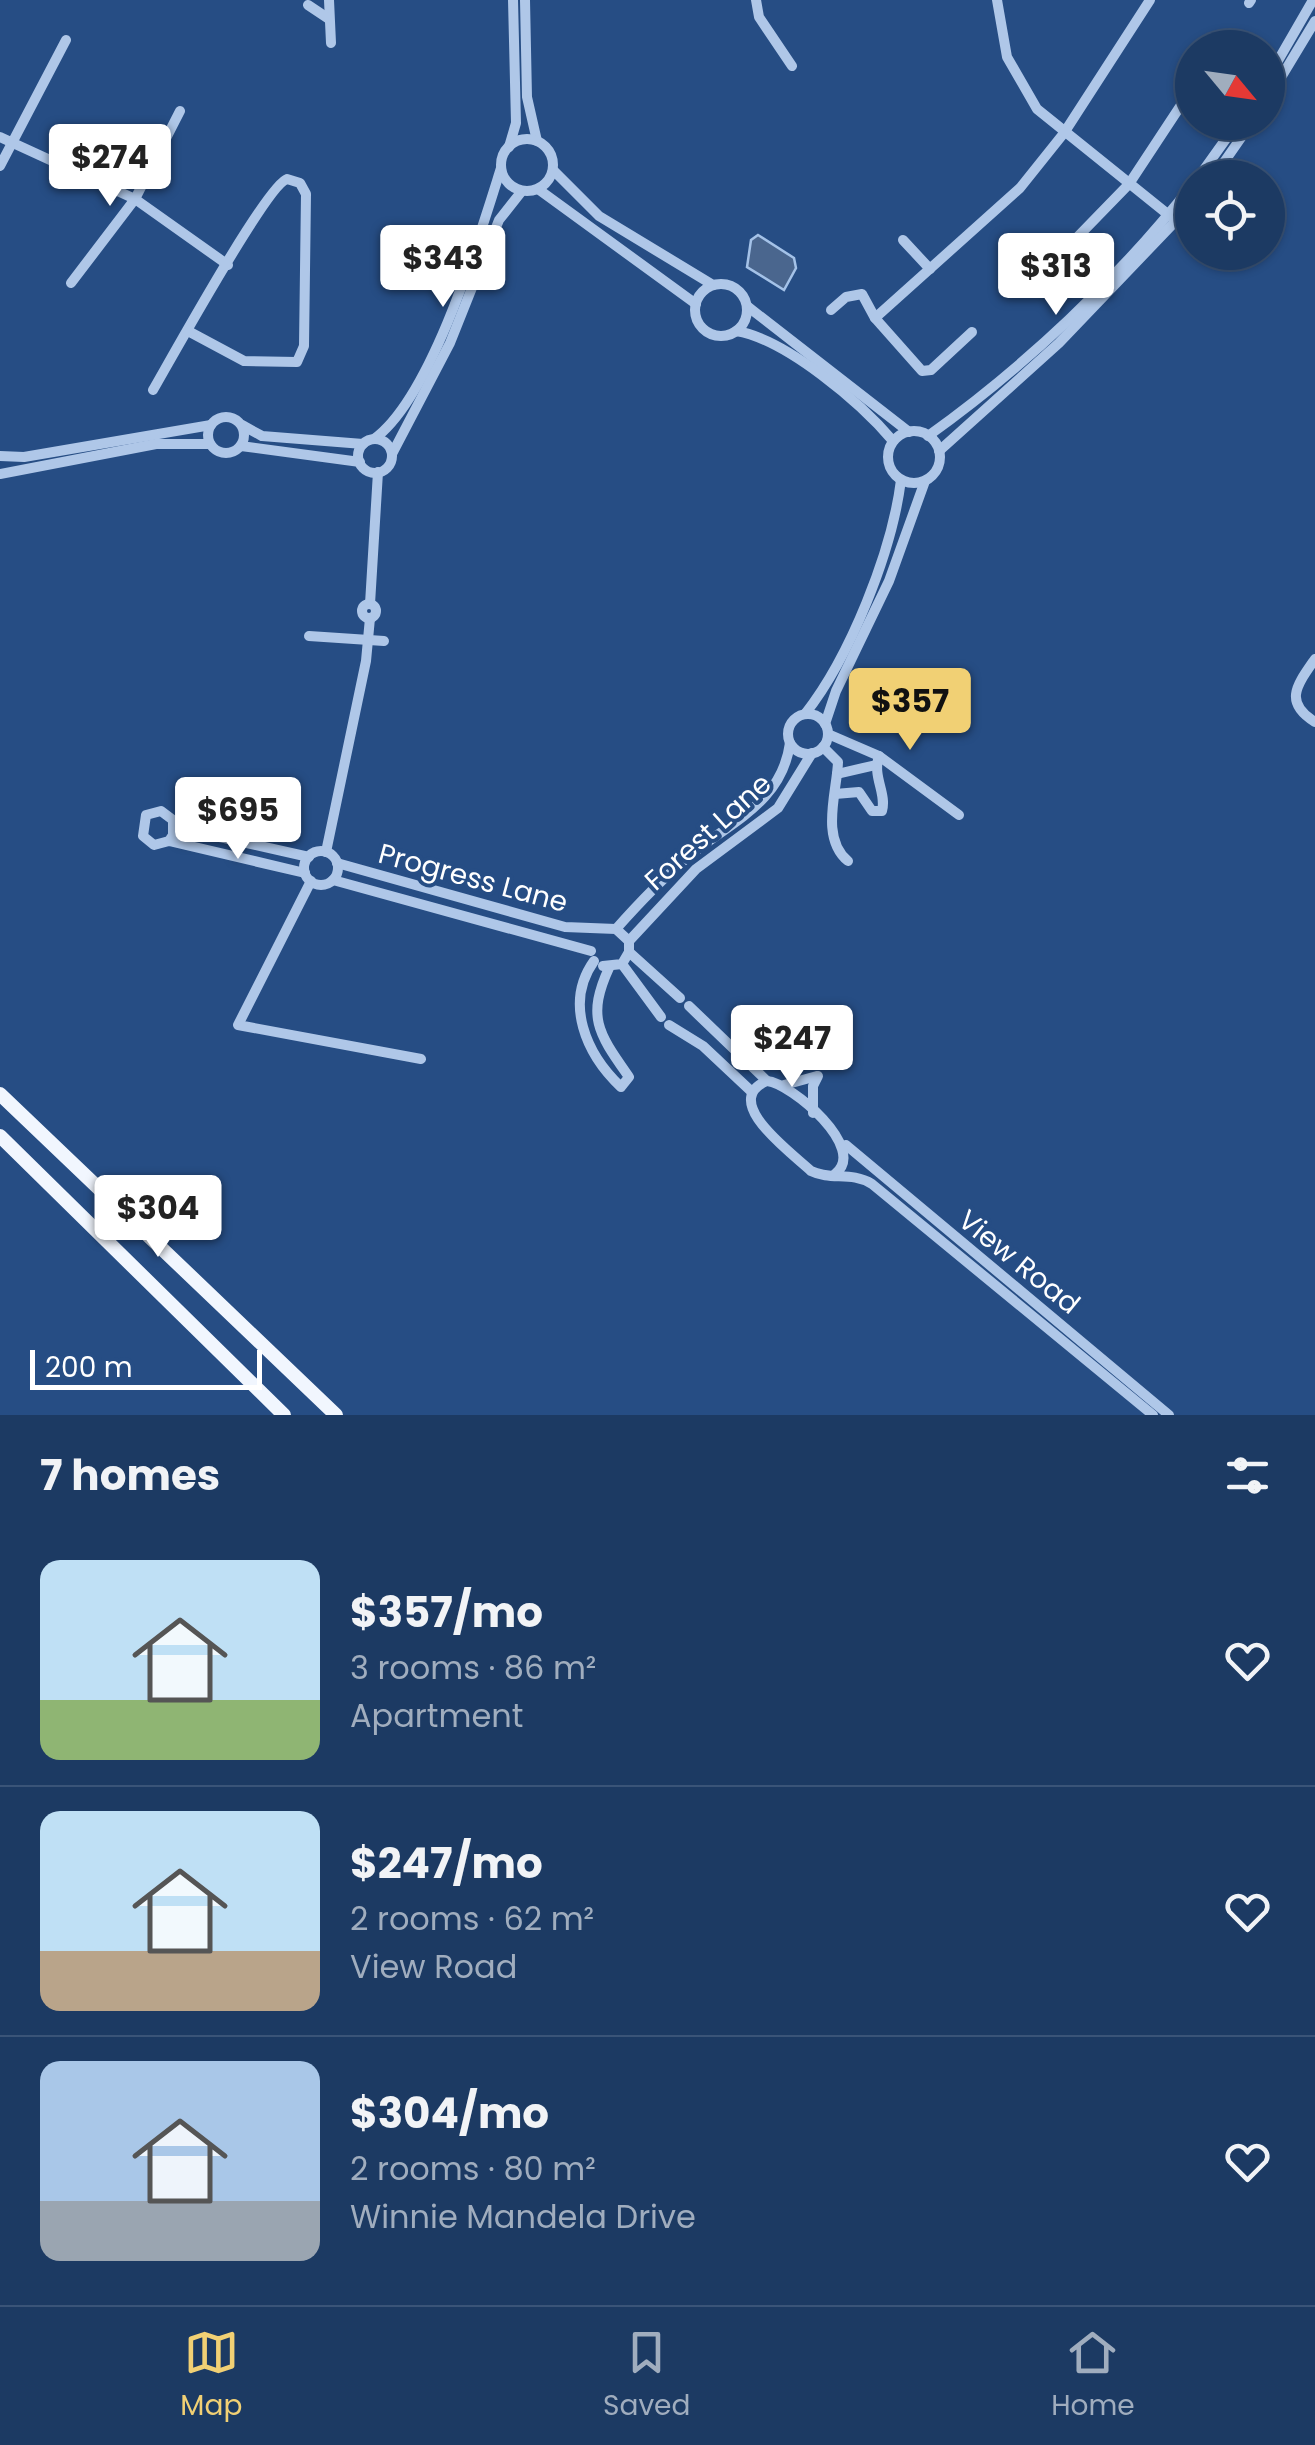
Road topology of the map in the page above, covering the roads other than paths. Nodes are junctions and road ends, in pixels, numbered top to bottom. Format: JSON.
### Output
{"nodes":[{"id":1,"x":326,"y":0,"type":"edge"},
{"id":2,"x":512,"y":0,"type":"edge"},
{"id":3,"x":525,"y":0,"type":"edge"},
{"id":4,"x":756,"y":0,"type":"edge"},
{"id":5,"x":997,"y":0,"type":"edge"},
{"id":6,"x":1150,"y":0,"type":"edge"},
{"id":7,"x":1313,"y":0,"type":"edge"},
{"id":8,"x":304,"y":3,"type":"edge"},
{"id":9,"x":330,"y":18,"type":"junction"},
{"id":10,"x":1315,"y":21,"type":"edge"},
{"id":11,"x":66,"y":40,"type":"dead end"},
{"id":12,"x":330,"y":43,"type":"dead end"},
{"id":13,"x":1285,"y":49,"type":"edge"},
{"id":14,"x":792,"y":66,"type":"dead end"},
{"id":15,"x":1285,"y":71,"type":"edge"},
{"id":16,"x":180,"y":111,"type":"dead end"},
{"id":17,"x":1175,"y":114,"type":"edge"},
{"id":18,"x":1064,"y":133,"type":"junction"},
{"id":19,"x":0,"y":137,"type":"edge"},
{"id":20,"x":537,"y":141,"type":"junction"},
{"id":21,"x":13,"y":143,"type":"junction"},
{"id":22,"x":508,"y":148,"type":"junction"},
{"id":23,"x":0,"y":166,"type":"edge"},
{"id":24,"x":502,"y":168,"type":"junction"},
{"id":25,"x":553,"y":170,"type":"junction"},
{"id":26,"x":1129,"y":184,"type":"junction"},
{"id":27,"x":538,"y":189,"type":"junction"},
{"id":28,"x":522,"y":190,"type":"junction"},
{"id":29,"x":135,"y":199,"type":"junction"},
{"id":30,"x":1175,"y":211,"type":"edge"},
{"id":31,"x":1175,"y":215,"type":"edge"},
{"id":32,"x":1171,"y":217,"type":"junction"},
{"id":33,"x":903,"y":240,"type":"dead end"},
{"id":34,"x":1048,"y":261,"type":"dead end"},
{"id":35,"x":228,"y":265,"type":"junction"},
{"id":36,"x":930,"y":269,"type":"junction"},
{"id":37,"x":70,"y":283,"type":"dead end"},
{"id":38,"x":713,"y":285,"type":"junction"},
{"id":39,"x":696,"y":304,"type":"junction"},
{"id":40,"x":747,"y":306,"type":"junction"},
{"id":41,"x":831,"y":310,"type":"dead end"},
{"id":42,"x":875,"y":318,"type":"junction"},
{"id":43,"x":188,"y":331,"type":"junction"},
{"id":44,"x":736,"y":331,"type":"junction"},
{"id":45,"x":972,"y":332,"type":"dead end"},
{"id":46,"x":153,"y":390,"type":"dead end"},
{"id":47,"x":950,"y":420,"type":"junction"},
{"id":48,"x":210,"y":425,"type":"junction"},
{"id":49,"x":242,"y":425,"type":"junction"},
{"id":50,"x":958,"y":430,"type":"junction"},
{"id":51,"x":910,"y":432,"type":"junction"},
{"id":52,"x":928,"y":436,"type":"junction"},
{"id":53,"x":893,"y":441,"type":"junction"},
{"id":54,"x":368,"y":442,"type":"junction"},
{"id":55,"x":210,"y":444,"type":"junction"},
{"id":56,"x":242,"y":446,"type":"junction"},
{"id":57,"x":939,"y":451,"type":"junction"},
{"id":58,"x":392,"y":454,"type":"junction"},
{"id":59,"x":0,"y":456,"type":"edge"},
{"id":60,"x":360,"y":462,"type":"junction"},
{"id":61,"x":378,"y":472,"type":"junction"},
{"id":62,"x":0,"y":474,"type":"edge"},
{"id":63,"x":901,"y":480,"type":"junction"},
{"id":64,"x":924,"y":481,"type":"junction"},
{"id":65,"x":309,"y":636,"type":"dead end"},
{"id":66,"x":384,"y":641,"type":"dead end"},
{"id":67,"x":368,"y":642,"type":"junction"},
{"id":68,"x":1315,"y":658,"type":"edge"},
{"id":69,"x":805,"y":714,"type":"junction"},
{"id":70,"x":1315,"y":722,"type":"edge"},
{"id":71,"x":826,"y":729,"type":"junction"},
{"id":72,"x":790,"y":743,"type":"junction"},
{"id":73,"x":823,"y":747,"type":"junction"},
{"id":74,"x":812,"y":754,"type":"junction"},
{"id":75,"x":877,"y":761,"type":"junction"},
{"id":76,"x":837,"y":774,"type":"junction"},
{"id":77,"x":834,"y":794,"type":"junction"},
{"id":78,"x":959,"y":814,"type":"dead end"},
{"id":79,"x":175,"y":827,"type":"junction"},
{"id":80,"x":169,"y":842,"type":"junction"},
{"id":81,"x":326,"y":852,"type":"junction"},
{"id":82,"x":309,"y":856,"type":"junction"},
{"id":83,"x":848,"y":861,"type":"dead end"},
{"id":84,"x":337,"y":862,"type":"junction"},
{"id":85,"x":308,"y":877,"type":"junction"},
{"id":86,"x":333,"y":880,"type":"junction"},
{"id":87,"x":616,"y":929,"type":"junction"},
{"id":88,"x":599,"y":932,"type":"junction"},
{"id":89,"x":629,"y":946,"type":"junction"},
{"id":90,"x":592,"y":956,"type":"junction"},
{"id":91,"x":622,"y":964,"type":"junction"},
{"id":92,"x":609,"y":968,"type":"junction"},
{"id":93,"x":421,"y":1059,"type":"dead end"},
{"id":94,"x":768,"y":1081,"type":"junction"},
{"id":95,"x":784,"y":1085,"type":"junction"},
{"id":96,"x":752,"y":1092,"type":"junction"},
{"id":97,"x":0,"y":1094,"type":"edge"},
{"id":98,"x":813,"y":1114,"type":"junction"},
{"id":99,"x":0,"y":1136,"type":"edge"},
{"id":100,"x":842,"y":1141,"type":"junction"},
{"id":101,"x":835,"y":1174,"type":"junction"},
{"id":102,"x":1152,"y":1410,"type":"edge"},
{"id":103,"x":284,"y":1415,"type":"edge"},
{"id":104,"x":336,"y":1415,"type":"edge"},
{"id":105,"x":1169,"y":1415,"type":"edge"}],
"edges":[{"from":1,"to":8,"type":"street"},
{"from":1,"to":9,"type":"street"},
{"from":2,"to":22,"type":"street"},
{"from":3,"to":20,"type":"street"},
{"from":4,"to":14,"type":"street"},
{"from":5,"to":18,"type":"street"},
{"from":6,"to":18,"type":"street"},
{"from":7,"to":13,"type":"street"},
{"from":8,"to":9,"type":"street"},
{"from":9,"to":12,"type":"street"},
{"from":10,"to":15,"type":"street"},
{"from":11,"to":21,"type":"street"},
{"from":16,"to":29,"type":"street"},
{"from":17,"to":26,"type":"street"},
{"from":18,"to":26,"type":"street"},
{"from":18,"to":36,"type":"street"},
{"from":19,"to":21,"type":"street"},
{"from":20,"to":22,"type":"street"},
{"from":20,"to":25,"type":"street"},
{"from":21,"to":23,"type":"street"},
{"from":21,"to":29,"type":"street"},
{"from":22,"to":24,"type":"street"},
{"from":24,"to":28,"type":"street"},
{"from":24,"to":54,"type":"street"},
{"from":25,"to":27,"type":"street"},
{"from":25,"to":38,"type":"street"},
{"from":26,"to":32,"type":"street"},
{"from":26,"to":34,"type":"street"},
{"from":27,"to":28,"type":"street"},
{"from":27,"to":39,"type":"street"},
{"from":28,"to":58,"type":"street"},
{"from":29,"to":35,"type":"street"},
{"from":29,"to":37,"type":"street"},
{"from":30,"to":32,"type":"street"},
{"from":31,"to":32,"type":"street"},
{"from":32,"to":47,"type":"street"},
{"from":32,"to":50,"type":"street"},
{"from":33,"to":36,"type":"street"},
{"from":35,"to":43,"type":"street"},
{"from":35,"to":43,"type":"street"},
{"from":36,"to":42,"type":"street"},
{"from":38,"to":39,"type":"street"},
{"from":38,"to":40,"type":"street"},
{"from":39,"to":44,"type":"street"},
{"from":40,"to":44,"type":"street"},
{"from":40,"to":51,"type":"street"},
{"from":41,"to":42,"type":"street"},
{"from":42,"to":45,"type":"street"},
{"from":43,"to":46,"type":"street"},
{"from":44,"to":53,"type":"street"},
{"from":47,"to":50,"type":"street"},
{"from":47,"to":52,"type":"street"},
{"from":48,"to":49,"type":"street"},
{"from":48,"to":55,"type":"street"},
{"from":48,"to":59,"type":"street"},
{"from":49,"to":54,"type":"street"},
{"from":49,"to":56,"type":"street"},
{"from":50,"to":57,"type":"street"},
{"from":51,"to":52,"type":"street"},
{"from":51,"to":53,"type":"street"},
{"from":52,"to":57,"type":"street"},
{"from":53,"to":63,"type":"street"},
{"from":54,"to":58,"type":"street"},
{"from":54,"to":60,"type":"street"},
{"from":55,"to":56,"type":"street"},
{"from":55,"to":62,"type":"street"},
{"from":56,"to":60,"type":"street"},
{"from":57,"to":64,"type":"street"},
{"from":58,"to":61,"type":"street"},
{"from":60,"to":61,"type":"street"},
{"from":61,"to":67,"type":"street"},
{"from":63,"to":64,"type":"street"},
{"from":63,"to":69,"type":"street"},
{"from":64,"to":71,"type":"street"},
{"from":65,"to":67,"type":"street"},
{"from":66,"to":67,"type":"street"},
{"from":67,"to":81,"type":"street"},
{"from":68,"to":70,"type":"street"},
{"from":69,"to":71,"type":"street"},
{"from":69,"to":72,"type":"street"},
{"from":71,"to":73,"type":"street"},
{"from":71,"to":75,"type":"street"},
{"from":72,"to":74,"type":"street"},
{"from":72,"to":87,"type":"street","name":"Forest Lane"},
{"from":73,"to":74,"type":"street"},
{"from":73,"to":76,"type":"street"},
{"from":74,"to":89,"type":"street","name":"Forest Lane"},
{"from":75,"to":76,"type":"street"},
{"from":75,"to":77,"type":"street"},
{"from":75,"to":78,"type":"street"},
{"from":76,"to":77,"type":"street"},
{"from":77,"to":83,"type":"street"},
{"from":79,"to":80,"type":"street"},
{"from":79,"to":80,"type":"street"},
{"from":79,"to":82,"type":"street"},
{"from":80,"to":85,"type":"street"},
{"from":81,"to":82,"type":"street"},
{"from":81,"to":84,"type":"street"},
{"from":82,"to":85,"type":"street"},
{"from":84,"to":86,"type":"street"},
{"from":84,"to":88,"type":"street","name":"Progress Lane"},
{"from":85,"to":86,"type":"street"},
{"from":85,"to":93,"type":"street"},
{"from":86,"to":90,"type":"street","name":"Progress Lane"},
{"from":87,"to":88,"type":"street"},
{"from":87,"to":89,"type":"street"},
{"from":88,"to":90,"type":"street"},
{"from":89,"to":91,"type":"street"},
{"from":89,"to":94,"type":"street"},
{"from":90,"to":92,"type":"street"},
{"from":90,"to":92,"type":"street"},
{"from":91,"to":92,"type":"street"},
{"from":91,"to":96,"type":"street","name":"View Road"},
{"from":94,"to":95,"type":"street"},
{"from":94,"to":96,"type":"street"},
{"from":95,"to":98,"type":"street","name":"View Road"},
{"from":95,"to":98,"type":"street"},
{"from":96,"to":101,"type":"street","name":"View Road"},
{"from":97,"to":104,"type":"main road"},
{"from":98,"to":100,"type":"street","name":"View Road"},
{"from":99,"to":103,"type":"main road"},
{"from":100,"to":101,"type":"street"},
{"from":100,"to":102,"type":"street","name":"View Road"},
{"from":101,"to":102,"type":"street","name":"View Road"},
{"from":102,"to":105,"type":"street","name":"View Road"}]}
